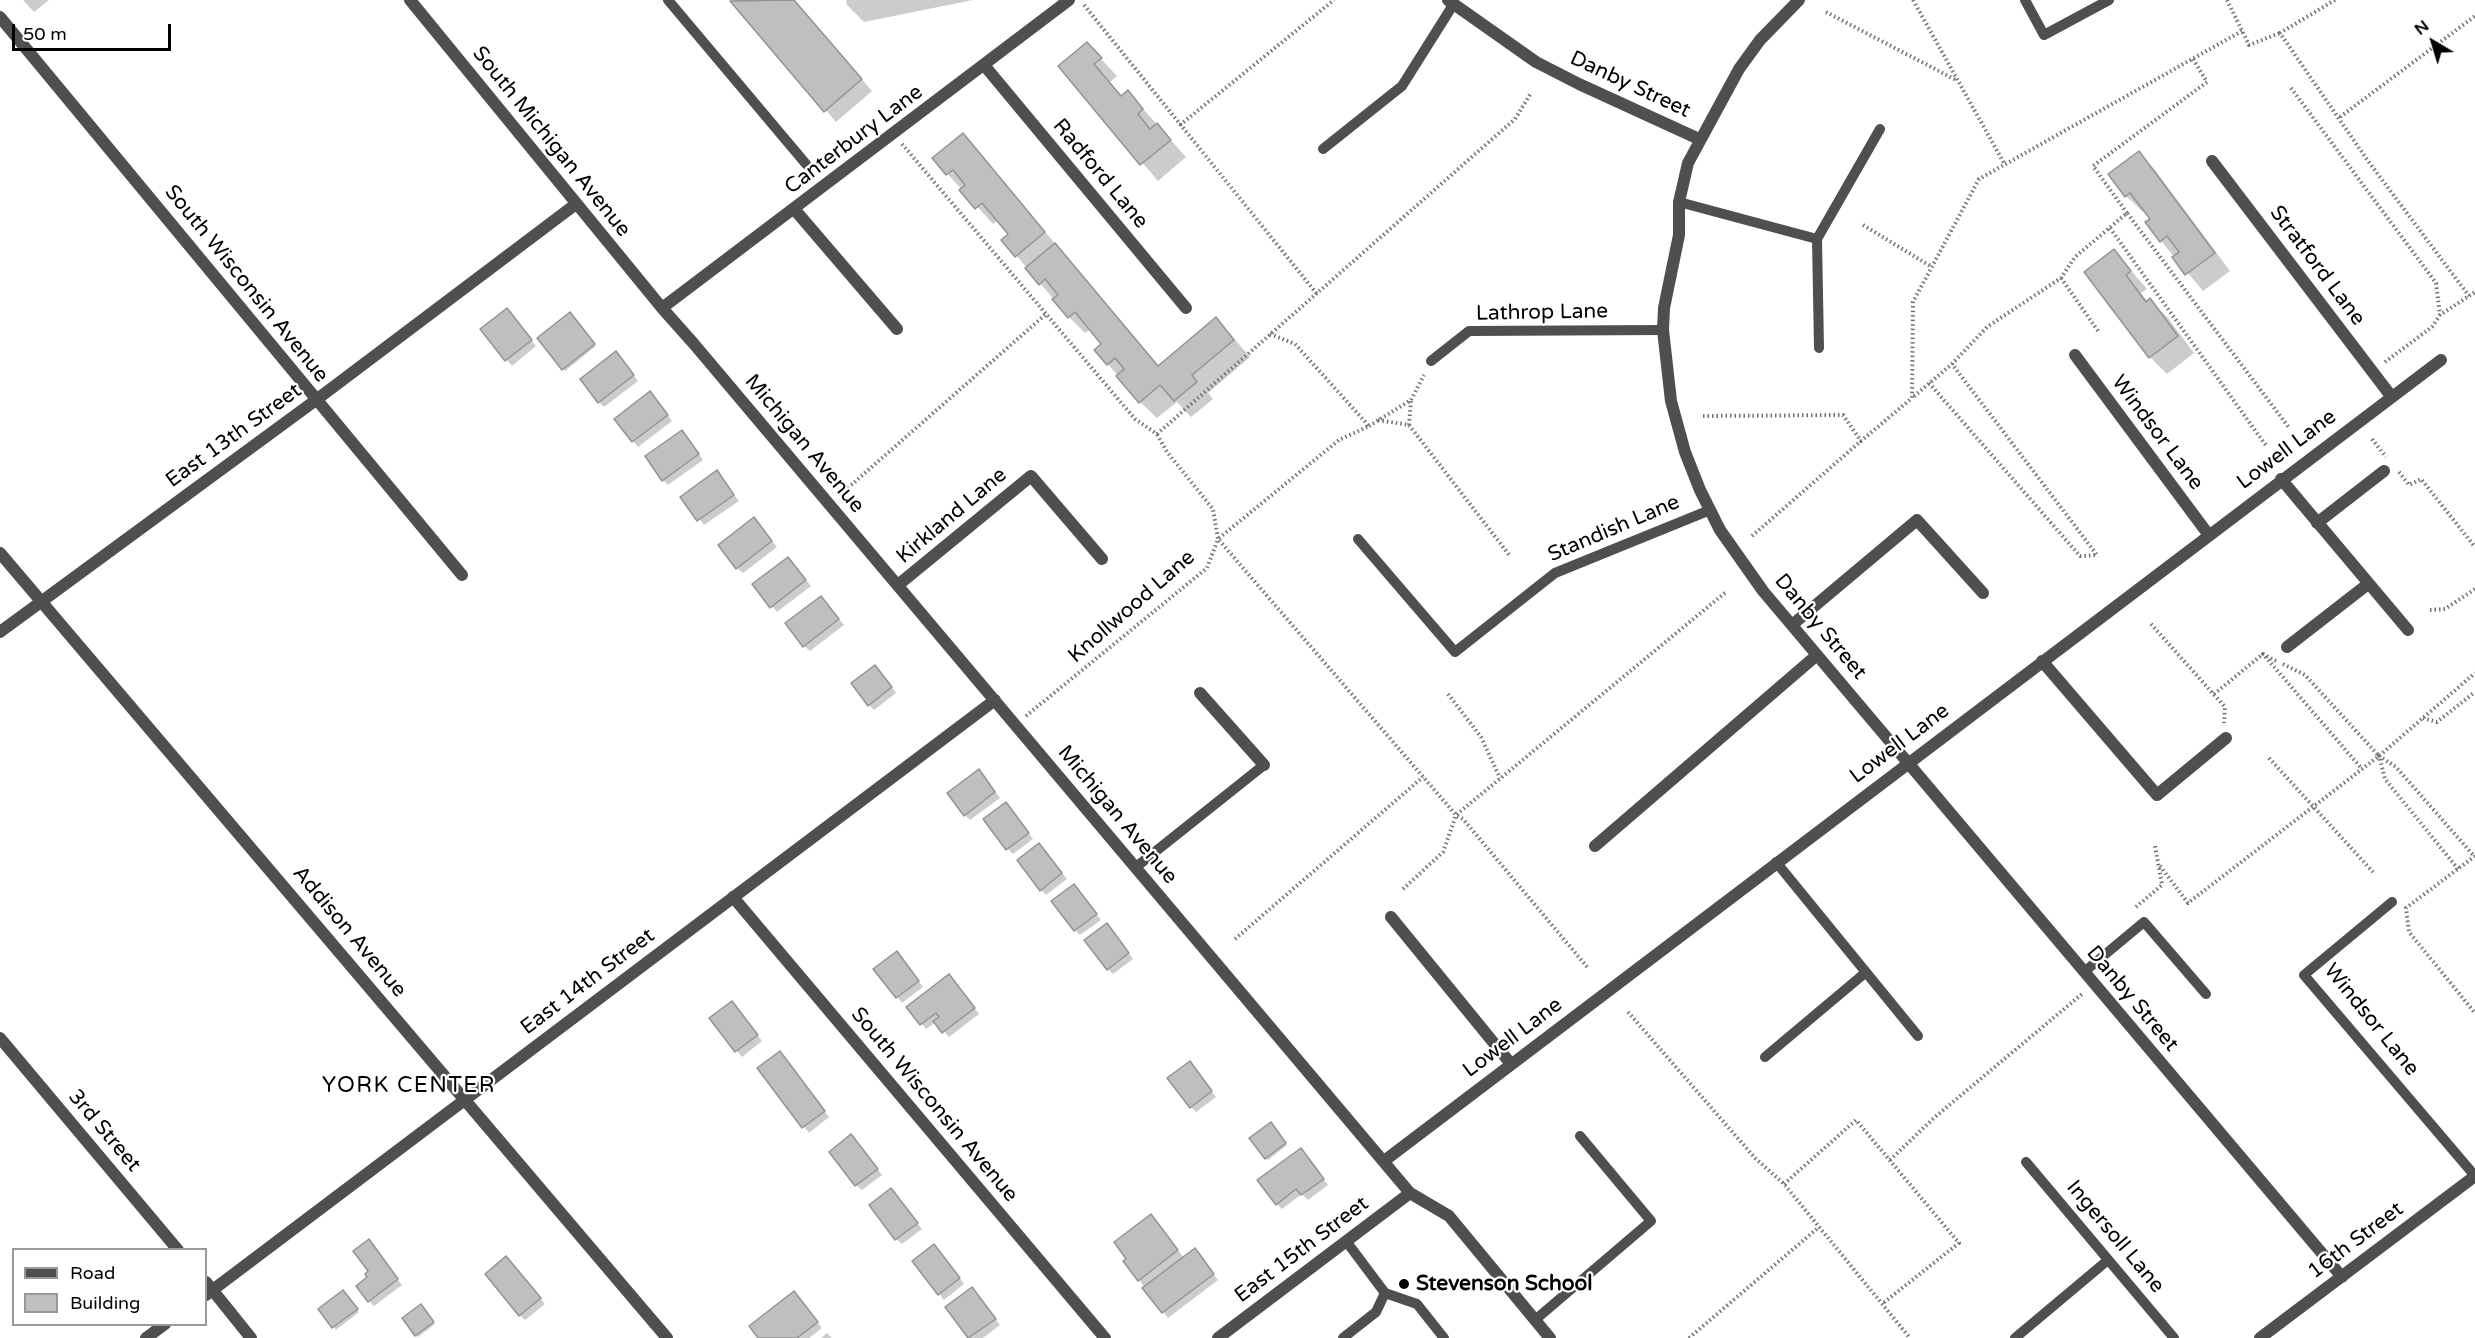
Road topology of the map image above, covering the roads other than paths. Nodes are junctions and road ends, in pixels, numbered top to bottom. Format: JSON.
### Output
{"nodes":[{"id":1,"x":410,"y":0,"type":"edge"},
{"id":2,"x":668,"y":0,"type":"edge"},
{"id":3,"x":1069,"y":0,"type":"edge"},
{"id":4,"x":1799,"y":0,"type":"edge"},
{"id":5,"x":2025,"y":0,"type":"edge"},
{"id":6,"x":2109,"y":0,"type":"edge"},
{"id":7,"x":1450,"y":2,"type":"edge"},
{"id":8,"x":0,"y":17,"type":"edge"},
{"id":9,"x":984,"y":65,"type":"junction"},
{"id":10,"x":1880,"y":129,"type":"dead end"},
{"id":11,"x":1699,"y":139,"type":"junction"},
{"id":12,"x":1323,"y":149,"type":"dead end"},
{"id":13,"x":2212,"y":161,"type":"dead end"},
{"id":14,"x":806,"y":164,"type":"dead end"},
{"id":15,"x":1679,"y":202,"type":"junction"},
{"id":16,"x":576,"y":204,"type":"junction"},
{"id":17,"x":795,"y":210,"type":"junction"},
{"id":18,"x":1817,"y":239,"type":"junction"},
{"id":19,"x":662,"y":308,"type":"junction"},
{"id":20,"x":1186,"y":308,"type":"dead end"},
{"id":21,"x":897,"y":329,"type":"dead end"},
{"id":22,"x":1663,"y":330,"type":"junction"},
{"id":23,"x":1819,"y":348,"type":"dead end"},
{"id":24,"x":2075,"y":355,"type":"dead end"},
{"id":25,"x":2441,"y":360,"type":"dead end"},
{"id":26,"x":1431,"y":361,"type":"dead end"},
{"id":27,"x":2391,"y":396,"type":"junction"},
{"id":28,"x":316,"y":400,"type":"junction"},
{"id":29,"x":2384,"y":471,"type":"dead end"},
{"id":30,"x":2281,"y":479,"type":"junction"},
{"id":31,"x":1710,"y":510,"type":"junction"},
{"id":32,"x":2317,"y":523,"type":"junction"},
{"id":33,"x":2208,"y":534,"type":"junction"},
{"id":34,"x":1358,"y":539,"type":"dead end"},
{"id":35,"x":0,"y":553,"type":"edge"},
{"id":36,"x":1102,"y":559,"type":"dead end"},
{"id":37,"x":462,"y":575,"type":"dead end"},
{"id":38,"x":2368,"y":584,"type":"junction"},
{"id":39,"x":898,"y":585,"type":"junction"},
{"id":40,"x":1983,"y":593,"type":"dead end"},
{"id":41,"x":41,"y":602,"type":"junction"},
{"id":42,"x":1792,"y":625,"type":"junction"},
{"id":43,"x":2408,"y":630,"type":"dead end"},
{"id":44,"x":0,"y":632,"type":"edge"},
{"id":45,"x":2287,"y":647,"type":"dead end"},
{"id":46,"x":1817,"y":655,"type":"junction"},
{"id":47,"x":2042,"y":661,"type":"junction"},
{"id":48,"x":1200,"y":693,"type":"dead end"},
{"id":49,"x":994,"y":700,"type":"junction"},
{"id":50,"x":2222,"y":734,"type":"road end"},
{"id":51,"x":1908,"y":762,"type":"junction"},
{"id":52,"x":1264,"y":765,"type":"joint"},
{"id":53,"x":1595,"y":846,"type":"dead end"},
{"id":54,"x":1776,"y":862,"type":"junction"},
{"id":55,"x":1136,"y":867,"type":"junction"},
{"id":56,"x":733,"y":897,"type":"junction"},
{"id":57,"x":2392,"y":902,"type":"dead end"},
{"id":58,"x":1391,"y":917,"type":"dead end"},
{"id":59,"x":2084,"y":972,"type":"junction"},
{"id":60,"x":1865,"y":973,"type":"junction"},
{"id":61,"x":2206,"y":994,"type":"dead end"},
{"id":62,"x":1918,"y":1036,"type":"dead end"},
{"id":63,"x":0,"y":1038,"type":"edge"},
{"id":64,"x":1765,"y":1057,"type":"dead end"},
{"id":65,"x":1511,"y":1064,"type":"junction"},
{"id":66,"x":466,"y":1099,"type":"junction"},
{"id":67,"x":1580,"y":1136,"type":"dead end"},
{"id":68,"x":1384,"y":1161,"type":"junction"},
{"id":69,"x":2026,"y":1162,"type":"dead end"},
{"id":70,"x":2475,"y":1176,"type":"edge"},
{"id":71,"x":1410,"y":1193,"type":"junction"},
{"id":72,"x":1347,"y":1241,"type":"junction"},
{"id":73,"x":176,"y":1248,"type":"edge"},
{"id":74,"x":2108,"y":1260,"type":"junction"},
{"id":75,"x":2342,"y":1277,"type":"junction"},
{"id":76,"x":208,"y":1289,"type":"edge"},
{"id":77,"x":1385,"y":1293,"type":"junction"},
{"id":78,"x":1535,"y":1320,"type":"junction"},
{"id":79,"x":162,"y":1326,"type":"edge"},
{"id":80,"x":146,"y":1338,"type":"edge"},
{"id":81,"x":251,"y":1338,"type":"edge"},
{"id":82,"x":667,"y":1338,"type":"edge"},
{"id":83,"x":1105,"y":1338,"type":"edge"},
{"id":84,"x":1218,"y":1338,"type":"edge"},
{"id":85,"x":1343,"y":1338,"type":"edge"},
{"id":86,"x":1444,"y":1338,"type":"edge"},
{"id":87,"x":1550,"y":1338,"type":"edge"},
{"id":88,"x":2015,"y":1338,"type":"edge"},
{"id":89,"x":2174,"y":1338,"type":"edge"},
{"id":90,"x":2260,"y":1338,"type":"edge"}],
"edges":[{"from":1,"to":16,"type":"street","name":"South Michigan Avenue"},
{"from":2,"to":14,"type":"lane"},
{"from":3,"to":9,"type":"street","name":"Canterbury Lane"},
{"from":4,"to":11,"type":"street"},
{"from":5,"to":6,"type":"lane"},
{"from":7,"to":11,"type":"street","name":"Danby Street"},
{"from":7,"to":12,"type":"lane"},
{"from":8,"to":28,"type":"street","name":"South Wisconsin Avenue"},
{"from":9,"to":17,"type":"street","name":"Canterbury Lane"},
{"from":9,"to":20,"type":"street","name":"Radford Lane"},
{"from":10,"to":18,"type":"lane"},
{"from":11,"to":15,"type":"street","name":"Danby Street"},
{"from":13,"to":27,"type":"street","name":"Stratford Lane"},
{"from":15,"to":18,"type":"lane"},
{"from":15,"to":22,"type":"street","name":"Danby Street"},
{"from":16,"to":19,"type":"street","name":"South Michigan Avenue"},
{"from":16,"to":28,"type":"street","name":"East 13th Street"},
{"from":17,"to":19,"type":"street","name":"Canterbury Lane"},
{"from":17,"to":21,"type":"street"},
{"from":18,"to":23,"type":"lane"},
{"from":19,"to":39,"type":"street","name":"Michigan Avenue"},
{"from":22,"to":26,"type":"lane","name":"Lathrop Lane"},
{"from":22,"to":31,"type":"street","name":"Danby Street"},
{"from":24,"to":33,"type":"street","name":"Windsor Lane"},
{"from":25,"to":27,"type":"street","name":"Lowell Lane"},
{"from":27,"to":30,"type":"street","name":"Lowell Lane"},
{"from":28,"to":37,"type":"street","name":"South Wisconsin Avenue"},
{"from":28,"to":41,"type":"street","name":"East 13th Street"},
{"from":29,"to":32,"type":"street"},
{"from":30,"to":32,"type":"street"},
{"from":30,"to":33,"type":"street","name":"Lowell Lane"},
{"from":31,"to":34,"type":"lane","name":"Standish Lane"},
{"from":31,"to":42,"type":"street","name":"Danby Street"},
{"from":32,"to":38,"type":"street"},
{"from":33,"to":47,"type":"street","name":"Lowell Lane"},
{"from":35,"to":41,"type":"street","name":"Addison Avenue"},
{"from":36,"to":39,"type":"street","name":"Kirkland Lane"},
{"from":38,"to":43,"type":"street"},
{"from":38,"to":45,"type":"street"},
{"from":39,"to":49,"type":"street","name":"Michigan Avenue"},
{"from":40,"to":42,"type":"street"},
{"from":41,"to":44,"type":"street","name":"East 13th Street"},
{"from":41,"to":66,"type":"street","name":"Addison Avenue"},
{"from":42,"to":46,"type":"street","name":"Danby Street"},
{"from":46,"to":51,"type":"street","name":"Danby Street"},
{"from":46,"to":53,"type":"street"},
{"from":47,"to":50,"type":"street"},
{"from":47,"to":51,"type":"street","name":"Lowell Lane"},
{"from":48,"to":52,"type":"street"},
{"from":49,"to":55,"type":"street","name":"Michigan Avenue"},
{"from":49,"to":56,"type":"street","name":"East 14th Street"},
{"from":51,"to":54,"type":"street","name":"Lowell Lane"},
{"from":51,"to":59,"type":"street","name":"Danby Street"},
{"from":52,"to":55,"type":"lane"},
{"from":54,"to":60,"type":"lane"},
{"from":54,"to":65,"type":"street","name":"Lowell Lane"},
{"from":55,"to":68,"type":"street","name":"Michigan Avenue"},
{"from":56,"to":66,"type":"street","name":"East 14th Street"},
{"from":56,"to":83,"type":"street","name":"South Wisconsin Avenue"},
{"from":57,"to":70,"type":"lane","name":"Windsor Lane"},
{"from":58,"to":65,"type":"street"},
{"from":59,"to":61,"type":"lane"},
{"from":59,"to":75,"type":"street","name":"Danby Street"},
{"from":60,"to":62,"type":"lane"},
{"from":60,"to":64,"type":"lane"},
{"from":63,"to":73,"type":"street","name":"3rd Street"},
{"from":65,"to":68,"type":"street","name":"Lowell Lane"},
{"from":66,"to":76,"type":"street","name":"East 14th Street"},
{"from":66,"to":82,"type":"street","name":"Addison Avenue"},
{"from":67,"to":78,"type":"lane"},
{"from":68,"to":71,"type":"street","name":"Michigan Avenue"},
{"from":69,"to":74,"type":"lane","name":"Ingersoll Lane"},
{"from":70,"to":75,"type":"street","name":"16th Street"},
{"from":71,"to":72,"type":"street","name":"East 15th Street"},
{"from":71,"to":78,"type":"street","name":"Michigan Avenue"},
{"from":72,"to":77,"type":"lane"},
{"from":72,"to":84,"type":"street","name":"East 15th Street"},
{"from":74,"to":88,"type":"lane"},
{"from":74,"to":89,"type":"lane","name":"Ingersoll Lane"},
{"from":75,"to":90,"type":"street","name":"16th Street"},
{"from":76,"to":81,"type":"street"},
{"from":77,"to":85,"type":"lane"},
{"from":77,"to":86,"type":"lane"},
{"from":78,"to":87,"type":"street","name":"Michigan Avenue"},
{"from":79,"to":80,"type":"street"}]}
